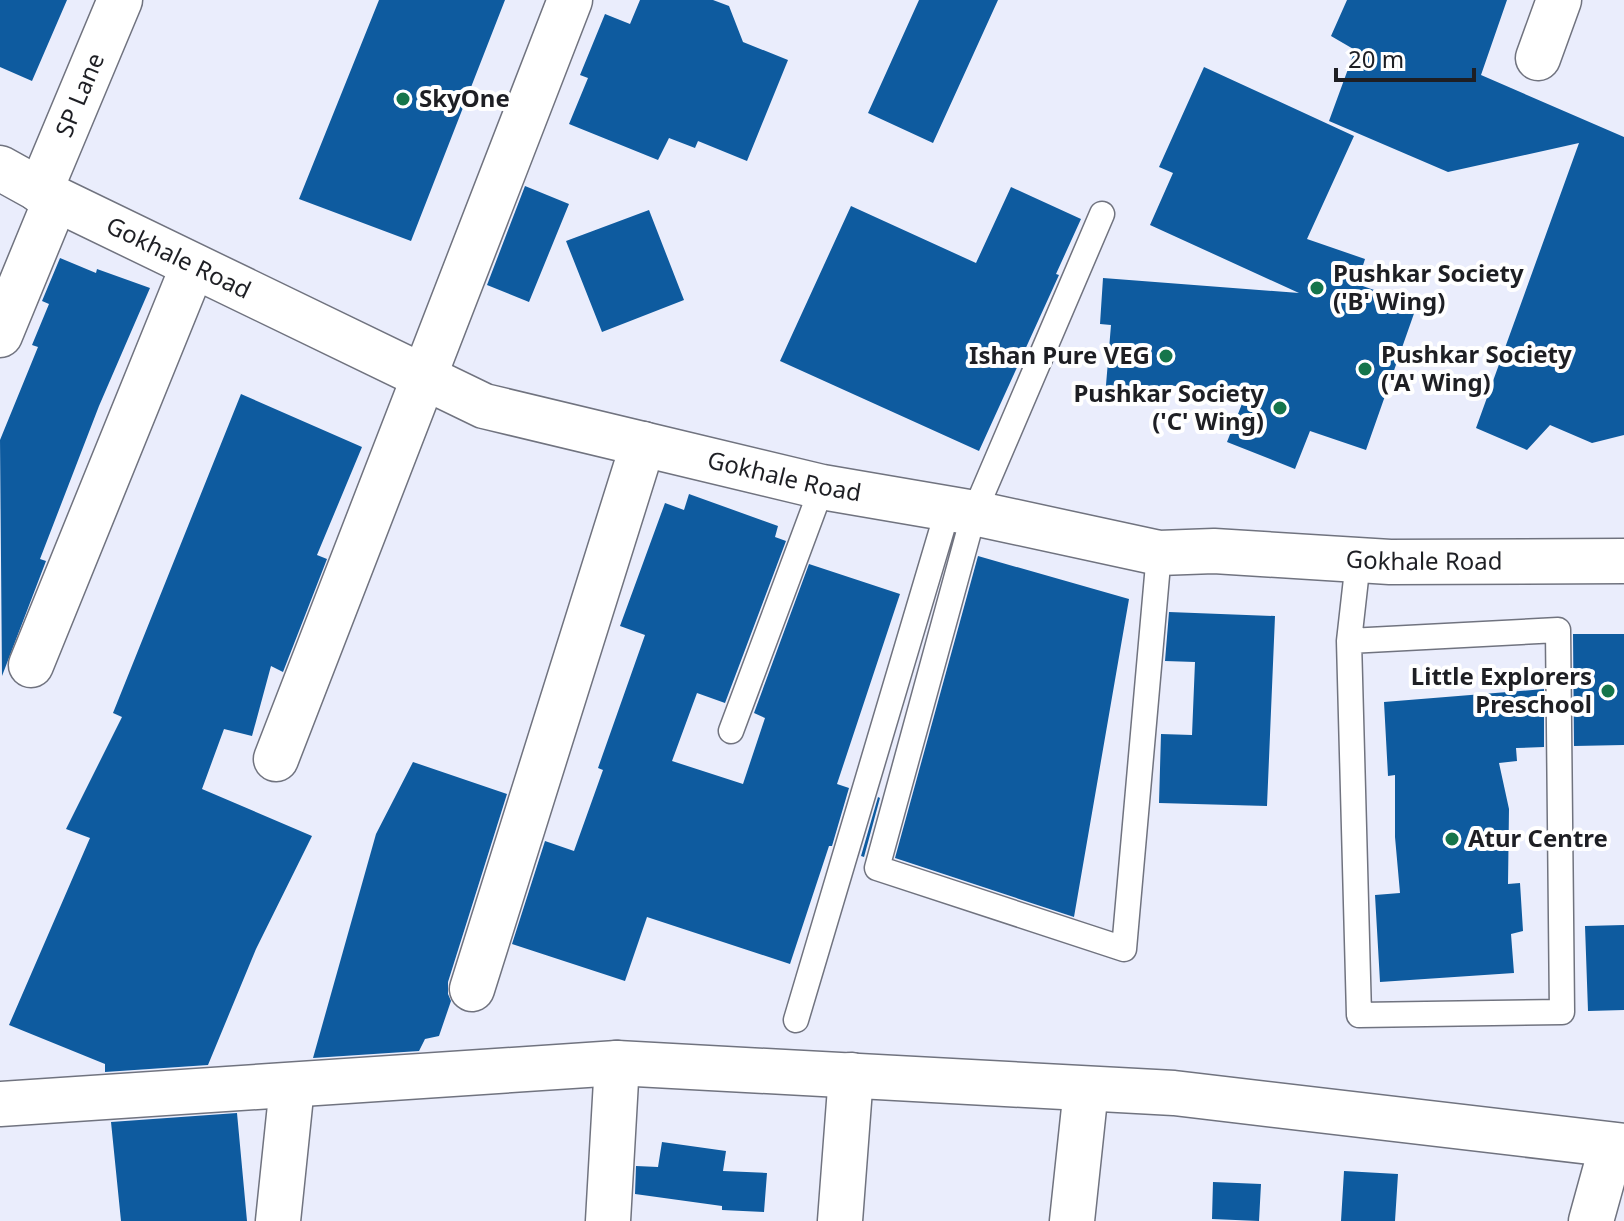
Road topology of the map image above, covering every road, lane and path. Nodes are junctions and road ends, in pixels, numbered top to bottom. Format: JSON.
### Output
{"nodes":[{"id":1,"x":120,"y":0,"type":"edge"},
{"id":2,"x":570,"y":0,"type":"edge"},
{"id":3,"x":1559,"y":0,"type":"edge"},
{"id":4,"x":1538,"y":58,"type":"dead end"},
{"id":5,"x":0,"y":168,"type":"edge"},
{"id":6,"x":48,"y":195,"type":"junction"},
{"id":7,"x":1102,"y":214,"type":"dead end"},
{"id":8,"x":193,"y":266,"type":"junction"},
{"id":9,"x":0,"y":335,"type":"edge"},
{"id":10,"x":424,"y":377,"type":"junction"},
{"id":11,"x":643,"y":444,"type":"junction"},
{"id":12,"x":822,"y":487,"type":"junction"},
{"id":13,"x":961,"y":511,"type":"junction"},
{"id":14,"x":1159,"y":553,"type":"junction"},
{"id":15,"x":1358,"y":561,"type":"junction"},
{"id":16,"x":1624,"y":561,"type":"edge"},
{"id":17,"x":1349,"y":641,"type":"junction"},
{"id":18,"x":31,"y":665,"type":"dead end"},
{"id":19,"x":731,"y":731,"type":"dead end"},
{"id":20,"x":276,"y":759,"type":"dead end"},
{"id":21,"x":472,"y":989,"type":"dead end"},
{"id":22,"x":796,"y":1020,"type":"dead end"},
{"id":23,"x":617,"y":1063,"type":"junction"},
{"id":24,"x":851,"y":1075,"type":"junction"},
{"id":25,"x":292,"y":1086,"type":"junction"},
{"id":26,"x":1086,"y":1089,"type":"junction"},
{"id":27,"x":0,"y":1104,"type":"edge"},
{"id":28,"x":1618,"y":1146,"type":"edge"},
{"id":29,"x":278,"y":1221,"type":"edge"},
{"id":30,"x":608,"y":1221,"type":"edge"},
{"id":31,"x":840,"y":1221,"type":"edge"},
{"id":32,"x":1072,"y":1221,"type":"edge"},
{"id":33,"x":1591,"y":1221,"type":"edge"}],
"edges":[{"from":1,"to":6,"type":"street","name":"SP Lane"},
{"from":2,"to":10,"type":"street"},
{"from":3,"to":4,"type":"street"},
{"from":5,"to":6,"type":"street","name":"Gokhale Road"},
{"from":6,"to":8,"type":"street","name":"Gokhale Road"},
{"from":6,"to":9,"type":"street","name":"SP Lane"},
{"from":7,"to":13,"type":"lane"},
{"from":8,"to":10,"type":"street","name":"Gokhale Road"},
{"from":8,"to":18,"type":"street"},
{"from":10,"to":11,"type":"street","name":"Gokhale Road"},
{"from":10,"to":20,"type":"street"},
{"from":11,"to":12,"type":"street","name":"Gokhale Road"},
{"from":11,"to":21,"type":"street"},
{"from":12,"to":13,"type":"street","name":"Gokhale Road"},
{"from":12,"to":19,"type":"lane"},
{"from":13,"to":14,"type":"street","name":"Gokhale Road"},
{"from":13,"to":14,"type":"lane"},
{"from":13,"to":22,"type":"lane"},
{"from":14,"to":15,"type":"street","name":"Gokhale Road"},
{"from":15,"to":16,"type":"street","name":"Gokhale Road"},
{"from":15,"to":17,"type":"lane"},
{"from":17,"to":17,"type":"lane"},
{"from":23,"to":24,"type":"street"},
{"from":23,"to":25,"type":"street"},
{"from":23,"to":30,"type":"street"},
{"from":24,"to":26,"type":"street"},
{"from":24,"to":31,"type":"street"},
{"from":25,"to":27,"type":"street"},
{"from":25,"to":29,"type":"street"},
{"from":26,"to":28,"type":"street"},
{"from":26,"to":32,"type":"street"},
{"from":28,"to":33,"type":"street"}]}
